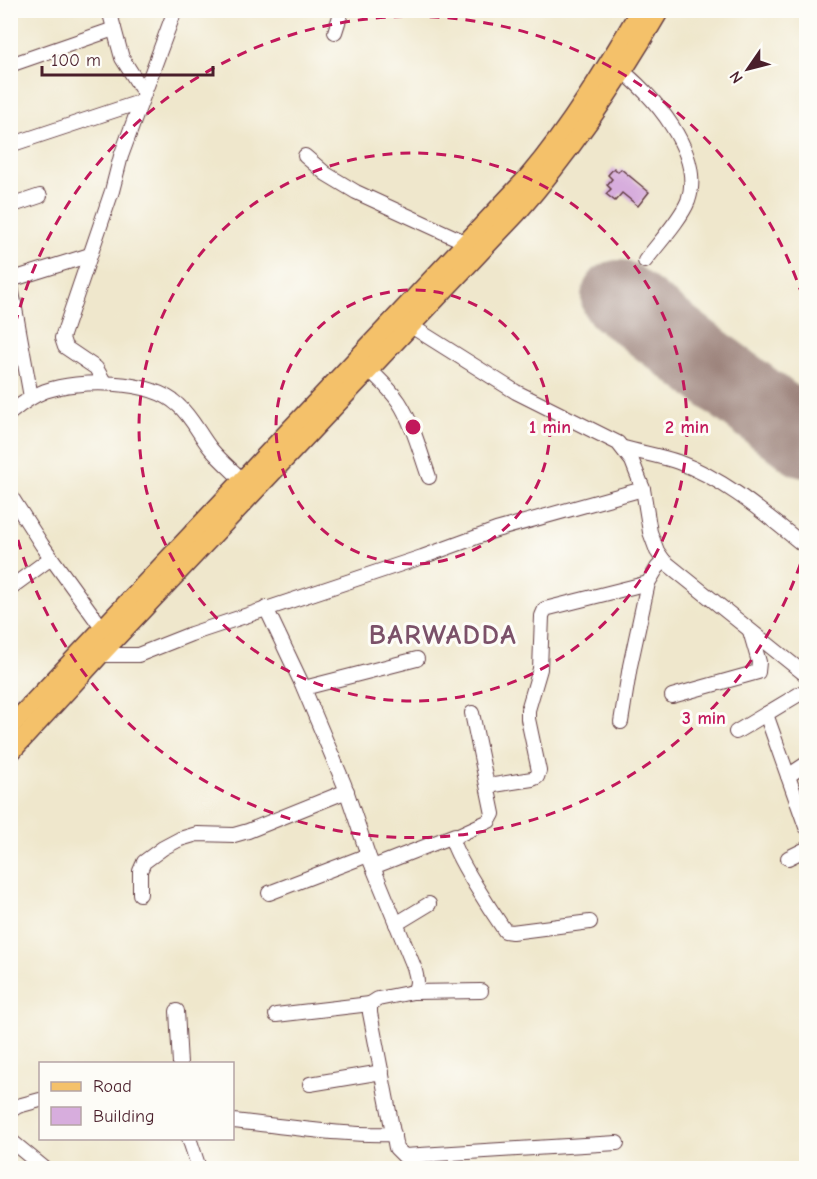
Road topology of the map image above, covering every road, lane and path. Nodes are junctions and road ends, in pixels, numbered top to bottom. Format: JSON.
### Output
{"nodes":[{"id":1,"x":109,"y":10,"type":"edge"},
{"id":2,"x":175,"y":10,"type":"edge"},
{"id":3,"x":342,"y":10,"type":"edge"},
{"id":4,"x":640,"y":10,"type":"edge"},
{"id":5,"x":660,"y":10,"type":"edge"},
{"id":6,"x":114,"y":29,"type":"junction"},
{"id":7,"x":335,"y":32,"type":"dead end"},
{"id":8,"x":10,"y":65,"type":"edge"},
{"id":9,"x":617,"y":67,"type":"junction"},
{"id":10,"x":142,"y":98,"type":"junction"},
{"id":11,"x":10,"y":145,"type":"edge"},
{"id":12,"x":305,"y":156,"type":"dead end"},
{"id":13,"x":40,"y":196,"type":"dead end"},
{"id":14,"x":10,"y":206,"type":"edge"},
{"id":15,"x":473,"y":248,"type":"junction"},
{"id":16,"x":90,"y":255,"type":"junction"},
{"id":17,"x":645,"y":261,"type":"dead end"},
{"id":18,"x":10,"y":280,"type":"edge"},
{"id":19,"x":411,"y":326,"type":"junction"},
{"id":20,"x":370,"y":370,"type":"junction"},
{"id":21,"x":104,"y":382,"type":"junction"},
{"id":22,"x":31,"y":397,"type":"junction"},
{"id":23,"x":10,"y":413,"type":"edge"},
{"id":24,"x":624,"y":448,"type":"junction"},
{"id":25,"x":429,"y":477,"type":"dead end"},
{"id":26,"x":243,"y":481,"type":"junction"},
{"id":27,"x":643,"y":489,"type":"junction"},
{"id":28,"x":10,"y":495,"type":"edge"},
{"id":29,"x":807,"y":547,"type":"edge"},
{"id":30,"x":51,"y":558,"type":"junction"},
{"id":31,"x":664,"y":561,"type":"junction"},
{"id":32,"x":648,"y":583,"type":"junction"},
{"id":33,"x":10,"y":588,"type":"edge"},
{"id":34,"x":266,"y":608,"type":"junction"},
{"id":35,"x":102,"y":628,"type":"junction"},
{"id":36,"x":750,"y":631,"type":"junction"},
{"id":37,"x":100,"y":655,"type":"junction"},
{"id":38,"x":417,"y":659,"type":"dead end"},
{"id":39,"x":807,"y":675,"type":"edge"},
{"id":40,"x":304,"y":688,"type":"junction"},
{"id":41,"x":807,"y":690,"type":"edge"},
{"id":42,"x":672,"y":696,"type":"dead end"},
{"id":43,"x":472,"y":713,"type":"dead end"},
{"id":44,"x":766,"y":714,"type":"junction"},
{"id":45,"x":621,"y":722,"type":"dead end"},
{"id":46,"x":10,"y":727,"type":"edge"},
{"id":47,"x":736,"y":732,"type":"dead end"},
{"id":48,"x":10,"y":753,"type":"edge"},
{"id":49,"x":807,"y":764,"type":"edge"},
{"id":50,"x":788,"y":776,"type":"junction"},
{"id":51,"x":488,"y":786,"type":"junction"},
{"id":52,"x":347,"y":791,"type":"junction"},
{"id":53,"x":807,"y":827,"type":"edge"},
{"id":54,"x":455,"y":835,"type":"junction"},
{"id":55,"x":807,"y":849,"type":"edge"},
{"id":56,"x":788,"y":858,"type":"dead end"},
{"id":57,"x":370,"y":861,"type":"junction"},
{"id":58,"x":269,"y":893,"type":"dead end"},
{"id":59,"x":140,"y":894,"type":"dead end"},
{"id":60,"x":429,"y":904,"type":"dead end"},
{"id":61,"x":590,"y":922,"type":"dead end"},
{"id":62,"x":396,"y":924,"type":"junction"},
{"id":63,"x":481,"y":991,"type":"dead end"},
{"id":64,"x":414,"y":992,"type":"junction"},
{"id":65,"x":370,"y":1004,"type":"junction"},
{"id":66,"x":177,"y":1011,"type":"dead end"},
{"id":67,"x":276,"y":1015,"type":"dead end"},
{"id":68,"x":180,"y":1062,"type":"edge"},
{"id":69,"x":382,"y":1072,"type":"junction"},
{"id":70,"x":310,"y":1084,"type":"dead end"},
{"id":71,"x":39,"y":1100,"type":"edge"},
{"id":72,"x":10,"y":1111,"type":"edge"},
{"id":73,"x":234,"y":1121,"type":"edge"},
{"id":74,"x":393,"y":1134,"type":"junction"},
{"id":75,"x":10,"y":1140,"type":"edge"},
{"id":76,"x":190,"y":1140,"type":"edge"},
{"id":77,"x":617,"y":1143,"type":"dead end"},
{"id":78,"x":44,"y":1168,"type":"edge"},
{"id":79,"x":198,"y":1168,"type":"edge"}],
"edges":[{"from":1,"to":6,"type":"street"},
{"from":2,"to":10,"type":"street"},
{"from":3,"to":7,"type":"street"},
{"from":4,"to":9,"type":"main road"},
{"from":5,"to":9,"type":"main road"},
{"from":6,"to":8,"type":"street"},
{"from":6,"to":10,"type":"street"},
{"from":9,"to":15,"type":"main road"},
{"from":9,"to":17,"type":"street"},
{"from":10,"to":11,"type":"street"},
{"from":10,"to":16,"type":"street"},
{"from":12,"to":15,"type":"street"},
{"from":13,"to":14,"type":"street"},
{"from":15,"to":19,"type":"main road"},
{"from":15,"to":26,"type":"main road"},
{"from":16,"to":18,"type":"street"},
{"from":16,"to":21,"type":"street"},
{"from":18,"to":22,"type":"street"},
{"from":19,"to":20,"type":"main road"},
{"from":19,"to":24,"type":"street"},
{"from":20,"to":25,"type":"street"},
{"from":20,"to":37,"type":"main road"},
{"from":21,"to":22,"type":"street"},
{"from":21,"to":26,"type":"street"},
{"from":22,"to":23,"type":"street"},
{"from":24,"to":27,"type":"street"},
{"from":24,"to":29,"type":"street"},
{"from":26,"to":35,"type":"main road"},
{"from":27,"to":31,"type":"street"},
{"from":27,"to":34,"type":"street"},
{"from":28,"to":30,"type":"street"},
{"from":30,"to":33,"type":"street"},
{"from":30,"to":35,"type":"street"},
{"from":31,"to":32,"type":"street"},
{"from":31,"to":36,"type":"street"},
{"from":32,"to":45,"type":"street"},
{"from":32,"to":51,"type":"street"},
{"from":34,"to":37,"type":"street"},
{"from":34,"to":40,"type":"street"},
{"from":35,"to":46,"type":"main road"},
{"from":36,"to":39,"type":"street"},
{"from":36,"to":42,"type":"street"},
{"from":37,"to":48,"type":"main road"},
{"from":38,"to":40,"type":"street"},
{"from":40,"to":52,"type":"street"},
{"from":41,"to":44,"type":"street"},
{"from":43,"to":51,"type":"street"},
{"from":44,"to":47,"type":"street"},
{"from":44,"to":50,"type":"street"},
{"from":49,"to":50,"type":"street"},
{"from":50,"to":53,"type":"street"},
{"from":51,"to":54,"type":"street"},
{"from":52,"to":57,"type":"street"},
{"from":52,"to":59,"type":"street"},
{"from":54,"to":57,"type":"street"},
{"from":54,"to":61,"type":"street"},
{"from":55,"to":56,"type":"street"},
{"from":57,"to":58,"type":"street"},
{"from":57,"to":62,"type":"street"},
{"from":60,"to":62,"type":"street"},
{"from":62,"to":64,"type":"street"},
{"from":63,"to":64,"type":"street"},
{"from":64,"to":65,"type":"street"},
{"from":65,"to":67,"type":"street"},
{"from":65,"to":69,"type":"street"},
{"from":66,"to":68,"type":"street"},
{"from":69,"to":70,"type":"street"},
{"from":69,"to":74,"type":"street"},
{"from":71,"to":72,"type":"street"},
{"from":73,"to":74,"type":"street"},
{"from":74,"to":77,"type":"street"},
{"from":75,"to":78,"type":"street"},
{"from":76,"to":79,"type":"street"}]}
